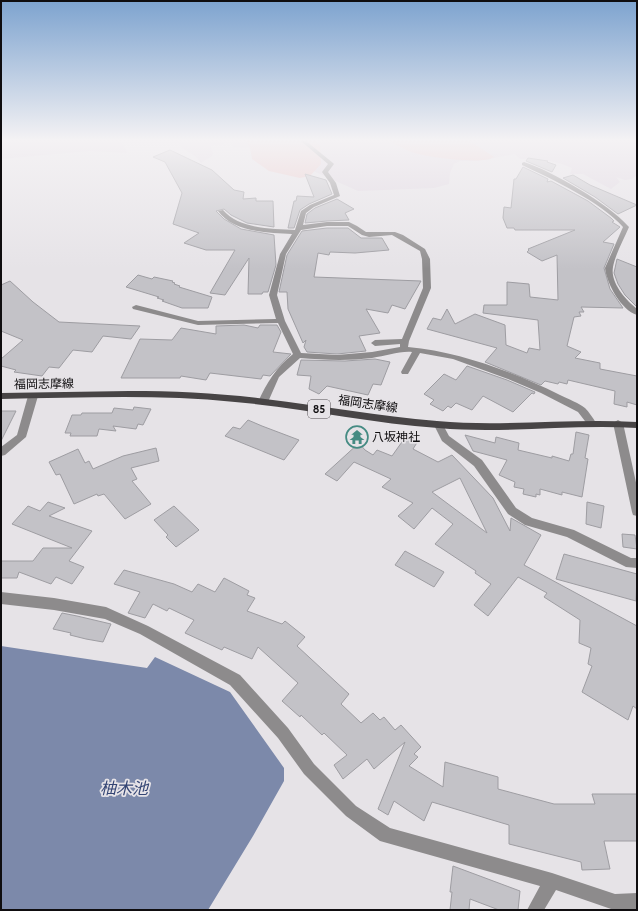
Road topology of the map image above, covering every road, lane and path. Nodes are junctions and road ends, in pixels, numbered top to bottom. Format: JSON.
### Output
{"nodes":[{"id":1,"x":333,"y":184,"type":"edge"},
{"id":2,"x":564,"y":184,"type":"edge"},
{"id":3,"x":221,"y":211,"type":"dead end"},
{"id":4,"x":298,"y":230,"type":"junction"},
{"id":5,"x":136,"y":307,"type":"dead end"},
{"id":6,"x":637,"y":313,"type":"edge"},
{"id":7,"x":282,"y":321,"type":"junction"},
{"id":8,"x":374,"y":343,"type":"dead end"},
{"id":9,"x":405,"y":345,"type":"junction"},
{"id":10,"x":418,"y":350,"type":"junction"},
{"id":11,"x":298,"y":355,"type":"junction"},
{"id":12,"x":405,"y":372,"type":"dead end"},
{"id":13,"x":1,"y":396,"type":"edge"},
{"id":14,"x":33,"y":396,"type":"junction"},
{"id":15,"x":263,"y":402,"type":"junction"},
{"id":16,"x":591,"y":422,"type":"junction"},
{"id":17,"x":618,"y":424,"type":"junction"},
{"id":18,"x":439,"y":425,"type":"junction"},
{"id":19,"x":637,"y":425,"type":"edge"},
{"id":20,"x":1,"y":452,"type":"edge"},
{"id":21,"x":637,"y":512,"type":"edge"},
{"id":22,"x":637,"y":563,"type":"edge"},
{"id":23,"x":1,"y":598,"type":"edge"},
{"id":24,"x":552,"y":881,"type":"junction"},
{"id":25,"x":637,"y":901,"type":"edge"},
{"id":26,"x":536,"y":909,"type":"edge"}],
"edges":[{"from":1,"to":4,"type":"street"},
{"from":2,"to":6,"type":"street"},
{"from":3,"to":4,"type":"street"},
{"from":4,"to":7,"type":"street"},
{"from":4,"to":9,"type":"street"},
{"from":5,"to":7,"type":"street"},
{"from":7,"to":11,"type":"street"},
{"from":8,"to":9,"type":"street"},
{"from":9,"to":10,"type":"street"},
{"from":9,"to":11,"type":"street"},
{"from":10,"to":12,"type":"street"},
{"from":10,"to":16,"type":"street"},
{"from":11,"to":15,"type":"street"},
{"from":13,"to":14,"type":"main road","name":"福岡志摩線","number":"85"},
{"from":14,"to":15,"type":"main road","name":"福岡志摩線","number":"85"},
{"from":14,"to":20,"type":"street"},
{"from":15,"to":18,"type":"main road","name":"福岡志摩線","number":"85"},
{"from":16,"to":17,"type":"main road","name":"福岡志摩線","number":"85"},
{"from":16,"to":18,"type":"main road","name":"福岡志摩線","number":"85"},
{"from":17,"to":19,"type":"main road","name":"福岡志摩線","number":"85"},
{"from":17,"to":21,"type":"street"},
{"from":18,"to":22,"type":"street"},
{"from":23,"to":24,"type":"street"},
{"from":24,"to":25,"type":"street"},
{"from":24,"to":26,"type":"street"}]}
